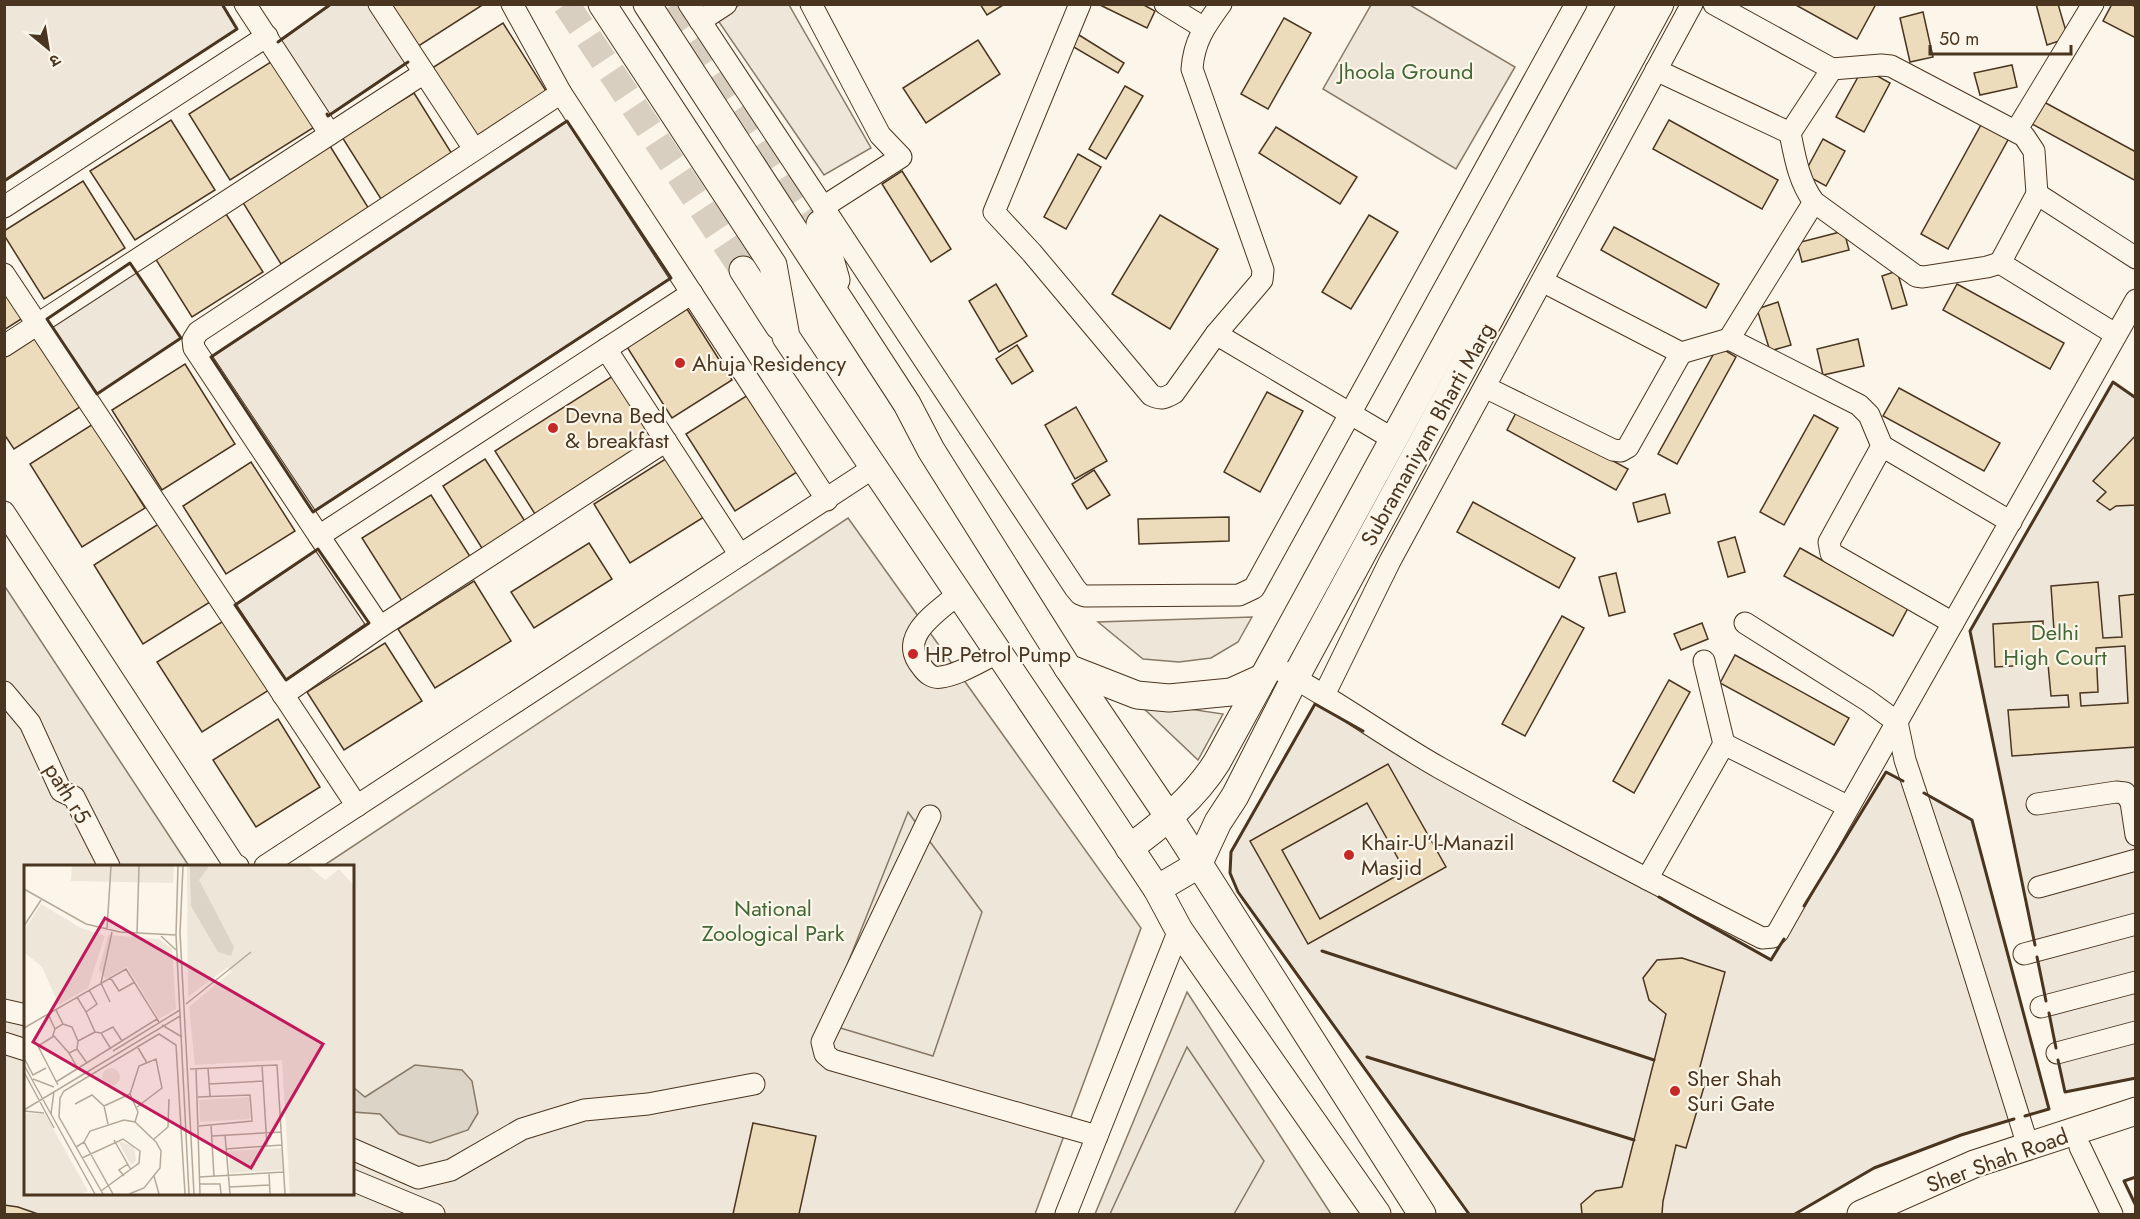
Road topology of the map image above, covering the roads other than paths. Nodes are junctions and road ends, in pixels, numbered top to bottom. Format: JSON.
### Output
{"nodes":[{"id":1,"x":245,"y":4,"type":"edge"},
{"id":2,"x":379,"y":4,"type":"edge"},
{"id":3,"x":512,"y":4,"type":"edge"},
{"id":4,"x":602,"y":4,"type":"edge"},
{"id":5,"x":647,"y":4,"type":"edge"},
{"id":6,"x":726,"y":4,"type":"edge"},
{"id":7,"x":811,"y":4,"type":"edge"},
{"id":8,"x":1080,"y":4,"type":"edge"},
{"id":9,"x":1165,"y":4,"type":"edge"},
{"id":10,"x":1221,"y":4,"type":"edge"},
{"id":11,"x":1576,"y":4,"type":"edge"},
{"id":12,"x":1632,"y":4,"type":"edge"},
{"id":13,"x":1660,"y":4,"type":"edge"},
{"id":14,"x":1692,"y":4,"type":"edge"},
{"id":15,"x":1714,"y":4,"type":"edge"},
{"id":16,"x":2093,"y":4,"type":"edge"},
{"id":17,"x":694,"y":13,"type":"edge"},
{"id":18,"x":1204,"y":28,"type":"junction"},
{"id":19,"x":267,"y":36,"type":"junction"},
{"id":20,"x":1832,"y":69,"type":"junction"},
{"id":21,"x":1656,"y":70,"type":"junction"},
{"id":22,"x":424,"y":73,"type":"junction"},
{"id":23,"x":561,"y":93,"type":"junction"},
{"id":24,"x":2016,"y":131,"type":"junction"},
{"id":25,"x":1790,"y":133,"type":"junction"},
{"id":26,"x":330,"y":134,"type":"junction"},
{"id":27,"x":474,"y":149,"type":"junction"},
{"id":28,"x":2037,"y":194,"type":"junction"},
{"id":29,"x":1814,"y":202,"type":"junction"},
{"id":30,"x":4,"y":207,"type":"edge"},
{"id":31,"x":821,"y":215,"type":"junction"},
{"id":32,"x":2136,"y":258,"type":"edge"},
{"id":33,"x":2000,"y":263,"type":"junction"},
{"id":34,"x":743,"y":270,"type":"tunnel mouth"},
{"id":35,"x":4,"y":274,"type":"edge"},
{"id":36,"x":1542,"y":281,"type":"junction"},
{"id":37,"x":692,"y":293,"type":"junction"},
{"id":38,"x":2136,"y":300,"type":"edge"},
{"id":39,"x":844,"y":307,"type":"junction"},
{"id":40,"x":39,"y":324,"type":"junction"},
{"id":41,"x":1216,"y":334,"type":"junction"},
{"id":42,"x":2115,"y":334,"type":"junction"},
{"id":43,"x":786,"y":337,"type":"junction"},
{"id":44,"x":1729,"y":339,"type":"junction"},
{"id":45,"x":4,"y":346,"type":"edge"},
{"id":46,"x":606,"y":349,"type":"junction"},
{"id":47,"x":1681,"y":353,"type":"junction"},
{"id":48,"x":1485,"y":387,"type":"junction"},
{"id":49,"x":1350,"y":414,"type":"junction"},
{"id":50,"x":1393,"y":439,"type":"junction"},
{"id":51,"x":666,"y":441,"type":"junction"},
{"id":52,"x":1882,"y":446,"type":"junction"},
{"id":53,"x":873,"y":468,"type":"junction"},
{"id":54,"x":827,"y":500,"type":"junction"},
{"id":55,"x":4,"y":512,"type":"edge"},
{"id":56,"x":2011,"y":522,"type":"junction"},
{"id":57,"x":319,"y":536,"type":"junction"},
{"id":58,"x":740,"y":555,"type":"junction"},
{"id":59,"x":958,"y":594,"type":"junction"},
{"id":60,"x":1746,"y":623,"type":"dead end"},
{"id":61,"x":1953,"y":623,"type":"junction"},
{"id":62,"x":380,"y":627,"type":"junction"},
{"id":63,"x":998,"y":653,"type":"junction"},
{"id":64,"x":1704,"y":661,"type":"dead end"},
{"id":65,"x":1068,"y":668,"type":"junction"},
{"id":66,"x":1266,"y":671,"type":"junction"},
{"id":67,"x":1295,"y":678,"type":"junction"},
{"id":68,"x":4,"y":692,"type":"edge"},
{"id":69,"x":283,"y":695,"type":"junction"},
{"id":70,"x":1324,"y":695,"type":"junction"},
{"id":71,"x":1897,"y":722,"type":"junction"},
{"id":72,"x":1724,"y":744,"type":"junction"},
{"id":73,"x":2037,"y":804,"type":"dead end"},
{"id":74,"x":357,"y":806,"type":"junction"},
{"id":75,"x":1847,"y":806,"type":"junction"},
{"id":76,"x":930,"y":816,"type":"dead end"},
{"id":77,"x":1169,"y":817,"type":"junction"},
{"id":78,"x":2136,"y":835,"type":"edge"},
{"id":79,"x":1129,"y":848,"type":"junction"},
{"id":80,"x":2136,"y":860,"type":"edge"},
{"id":81,"x":109,"y":865,"type":"edge"},
{"id":82,"x":235,"y":865,"type":"edge"},
{"id":83,"x":268,"y":865,"type":"edge"},
{"id":84,"x":1198,"y":865,"type":"junction"},
{"id":85,"x":1647,"y":879,"type":"junction"},
{"id":86,"x":2039,"y":887,"type":"dead end"},
{"id":87,"x":1157,"y":890,"type":"junction"},
{"id":88,"x":2136,"y":924,"type":"edge"},
{"id":89,"x":1179,"y":930,"type":"junction"},
{"id":90,"x":2024,"y":954,"type":"dead end"},
{"id":91,"x":2136,"y":982,"type":"edge"},
{"id":92,"x":2041,"y":1007,"type":"dead end"},
{"id":93,"x":4,"y":1010,"type":"edge"},
{"id":94,"x":24,"y":1015,"type":"edge"},
{"id":95,"x":2136,"y":1032,"type":"edge"},
{"id":96,"x":4,"y":1043,"type":"edge"},
{"id":97,"x":24,"y":1049,"type":"edge"},
{"id":98,"x":2057,"y":1053,"type":"dead end"},
{"id":99,"x":754,"y":1084,"type":"dead end"},
{"id":100,"x":2136,"y":1111,"type":"edge"},
{"id":101,"x":2136,"y":1129,"type":"edge"},
{"id":102,"x":1097,"y":1136,"type":"junction"},
{"id":103,"x":2028,"y":1146,"type":"junction"},
{"id":104,"x":2080,"y":1147,"type":"junction"},
{"id":105,"x":354,"y":1150,"type":"edge"},
{"id":106,"x":354,"y":1181,"type":"edge"},
{"id":107,"x":434,"y":1215,"type":"edge"},
{"id":108,"x":1066,"y":1215,"type":"edge"},
{"id":109,"x":1377,"y":1215,"type":"edge"},
{"id":110,"x":1422,"y":1215,"type":"edge"},
{"id":111,"x":1861,"y":1215,"type":"edge"},
{"id":112,"x":1902,"y":1215,"type":"edge"},
{"id":113,"x":2112,"y":1215,"type":"edge"}],
"edges":[{"from":1,"to":19,"type":"street"},
{"from":2,"to":22,"type":"street"},
{"from":3,"to":23,"type":"street"},
{"from":4,"to":43,"type":"main road"},
{"from":5,"to":39,"type":"main road"},
{"from":6,"to":17,"type":"street"},
{"from":7,"to":31,"type":"street"},
{"from":8,"to":41,"type":"street"},
{"from":9,"to":18,"type":"street"},
{"from":10,"to":18,"type":"street"},
{"from":11,"to":49,"type":"street"},
{"from":12,"to":50,"type":"main road","name":"Subramaniyam Bharti Marg"},
{"from":13,"to":67,"type":"main road","name":"Subramaniyam Bharti Marg"},
{"from":14,"to":21,"type":"street"},
{"from":15,"to":20,"type":"street"},
{"from":16,"to":24,"type":"street"},
{"from":17,"to":31,"type":"street"},
{"from":18,"to":41,"type":"street"},
{"from":19,"to":26,"type":"street"},
{"from":19,"to":30,"type":"street"},
{"from":20,"to":24,"type":"street"},
{"from":20,"to":25,"type":"street"},
{"from":21,"to":25,"type":"street"},
{"from":21,"to":36,"type":"street"},
{"from":22,"to":26,"type":"street"},
{"from":22,"to":27,"type":"street"},
{"from":23,"to":27,"type":"street"},
{"from":23,"to":37,"type":"street"},
{"from":24,"to":28,"type":"street"},
{"from":25,"to":29,"type":"street"},
{"from":26,"to":40,"type":"street"},
{"from":27,"to":57,"type":"street"},
{"from":28,"to":32,"type":"street"},
{"from":28,"to":33,"type":"street"},
{"from":29,"to":33,"type":"street"},
{"from":29,"to":44,"type":"street"},
{"from":31,"to":39,"type":"main road"},
{"from":31,"to":49,"type":"street"},
{"from":33,"to":42,"type":"street"},
{"from":34,"to":43,"type":"main road"},
{"from":35,"to":40,"type":"street"},
{"from":36,"to":47,"type":"street"},
{"from":36,"to":48,"type":"street"},
{"from":37,"to":46,"type":"street"},
{"from":37,"to":54,"type":"street"},
{"from":38,"to":42,"type":"street"},
{"from":39,"to":65,"type":"main road"},
{"from":40,"to":45,"type":"street"},
{"from":40,"to":69,"type":"street"},
{"from":41,"to":49,"type":"street"},
{"from":42,"to":56,"type":"street"},
{"from":43,"to":53,"type":"main road"},
{"from":44,"to":47,"type":"street"},
{"from":44,"to":52,"type":"street"},
{"from":46,"to":51,"type":"street"},
{"from":46,"to":57,"type":"street"},
{"from":47,"to":48,"type":"street"},
{"from":48,"to":70,"type":"street"},
{"from":49,"to":50,"type":"street"},
{"from":50,"to":66,"type":"main road","name":"Subramaniyam Bharti Marg"},
{"from":51,"to":58,"type":"street"},
{"from":51,"to":62,"type":"street"},
{"from":52,"to":56,"type":"street"},
{"from":52,"to":61,"type":"street"},
{"from":53,"to":54,"type":"street"},
{"from":53,"to":59,"type":"main road"},
{"from":54,"to":58,"type":"street"},
{"from":55,"to":82,"type":"street"},
{"from":56,"to":61,"type":"street"},
{"from":57,"to":62,"type":"street"},
{"from":58,"to":74,"type":"street"},
{"from":59,"to":63,"type":"main road"},
{"from":59,"to":63,"type":"street"},
{"from":60,"to":71,"type":"street"},
{"from":61,"to":71,"type":"street"},
{"from":62,"to":69,"type":"street"},
{"from":63,"to":79,"type":"main road"},
{"from":64,"to":72,"type":"street"},
{"from":65,"to":66,"type":"main road"},
{"from":65,"to":77,"type":"main road"},
{"from":66,"to":67,"type":"street"},
{"from":66,"to":77,"type":"main road","name":"Subramaniyam Bharti Marg"},
{"from":67,"to":70,"type":"street"},
{"from":67,"to":84,"type":"main road","name":"Subramaniyam Bharti Marg"},
{"from":68,"to":81,"type":"street","name":"path r5"},
{"from":69,"to":74,"type":"street"},
{"from":70,"to":85,"type":"street"},
{"from":71,"to":75,"type":"street"},
{"from":71,"to":103,"type":"street"},
{"from":72,"to":75,"type":"street"},
{"from":72,"to":85,"type":"street"},
{"from":73,"to":78,"type":"street"},
{"from":74,"to":83,"type":"street"},
{"from":75,"to":85,"type":"street"},
{"from":76,"to":102,"type":"street"},
{"from":77,"to":79,"type":"main road","name":"Subramaniyam Bharti Marg"},
{"from":77,"to":84,"type":"main road"},
{"from":79,"to":87,"type":"main road"},
{"from":80,"to":86,"type":"street"},
{"from":84,"to":87,"type":"main road"},
{"from":84,"to":110,"type":"main road"},
{"from":87,"to":89,"type":"main road"},
{"from":88,"to":90,"type":"street"},
{"from":89,"to":102,"type":"street"},
{"from":89,"to":109,"type":"main road"},
{"from":91,"to":92,"type":"street"},
{"from":93,"to":94,"type":"street"},
{"from":95,"to":98,"type":"street"},
{"from":96,"to":97,"type":"street"},
{"from":99,"to":105,"type":"street"},
{"from":100,"to":103,"type":"main road","name":"Sher Shah Road"},
{"from":101,"to":104,"type":"main road","name":"Sher Shah Road"},
{"from":102,"to":108,"type":"street"},
{"from":103,"to":111,"type":"main road","name":"Sher Shah Road"},
{"from":104,"to":112,"type":"main road","name":"Sher Shah Road"},
{"from":104,"to":113,"type":"street"},
{"from":106,"to":107,"type":"street"}]}
